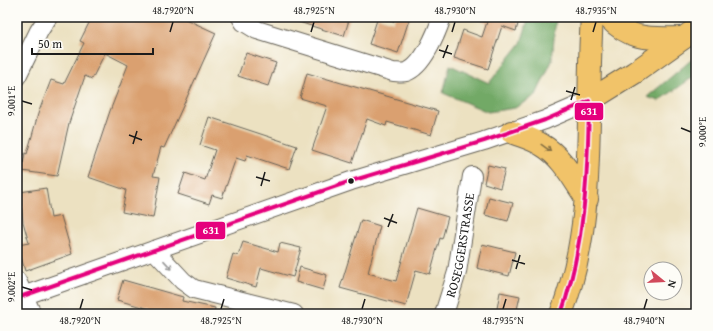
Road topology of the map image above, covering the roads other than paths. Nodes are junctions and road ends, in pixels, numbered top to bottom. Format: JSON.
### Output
{"nodes":[{"id":1,"x":48,"y":17,"type":"edge"},
{"id":2,"x":241,"y":17,"type":"edge"},
{"id":3,"x":442,"y":17,"type":"edge"},
{"id":4,"x":592,"y":17,"type":"edge"},
{"id":5,"x":608,"y":17,"type":"edge"},
{"id":6,"x":689,"y":33,"type":"edge"},
{"id":7,"x":17,"y":76,"type":"edge"},
{"id":8,"x":588,"y":101,"type":"junction"},
{"id":9,"x":511,"y":132,"type":"junction"},
{"id":10,"x":472,"y":176,"type":"dead end"},
{"id":11,"x":587,"y":200,"type":"junction"},
{"id":12,"x":154,"y":250,"type":"junction"},
{"id":13,"x":19,"y":292,"type":"edge"},
{"id":14,"x":32,"y":314,"type":"edge"},
{"id":15,"x":294,"y":314,"type":"edge"},
{"id":16,"x":444,"y":314,"type":"edge"},
{"id":17,"x":561,"y":314,"type":"edge"}],
"edges":[{"from":1,"to":7,"type":"street"},
{"from":2,"to":3,"type":"street"},
{"from":4,"to":8,"type":"main road"},
{"from":5,"to":6,"type":"main road"},
{"from":6,"to":8,"type":"main road"},
{"from":8,"to":9,"type":"street"},
{"from":8,"to":11,"type":"main road"},
{"from":9,"to":11,"type":"main road","one_way":true},
{"from":9,"to":12,"type":"street"},
{"from":10,"to":16,"type":"street","name":"ROSEGGERSTRASSE"},
{"from":11,"to":17,"type":"main road"},
{"from":12,"to":13,"type":"street"},
{"from":12,"to":15,"type":"street","one_way":true},
{"from":13,"to":14,"type":"street"}]}
